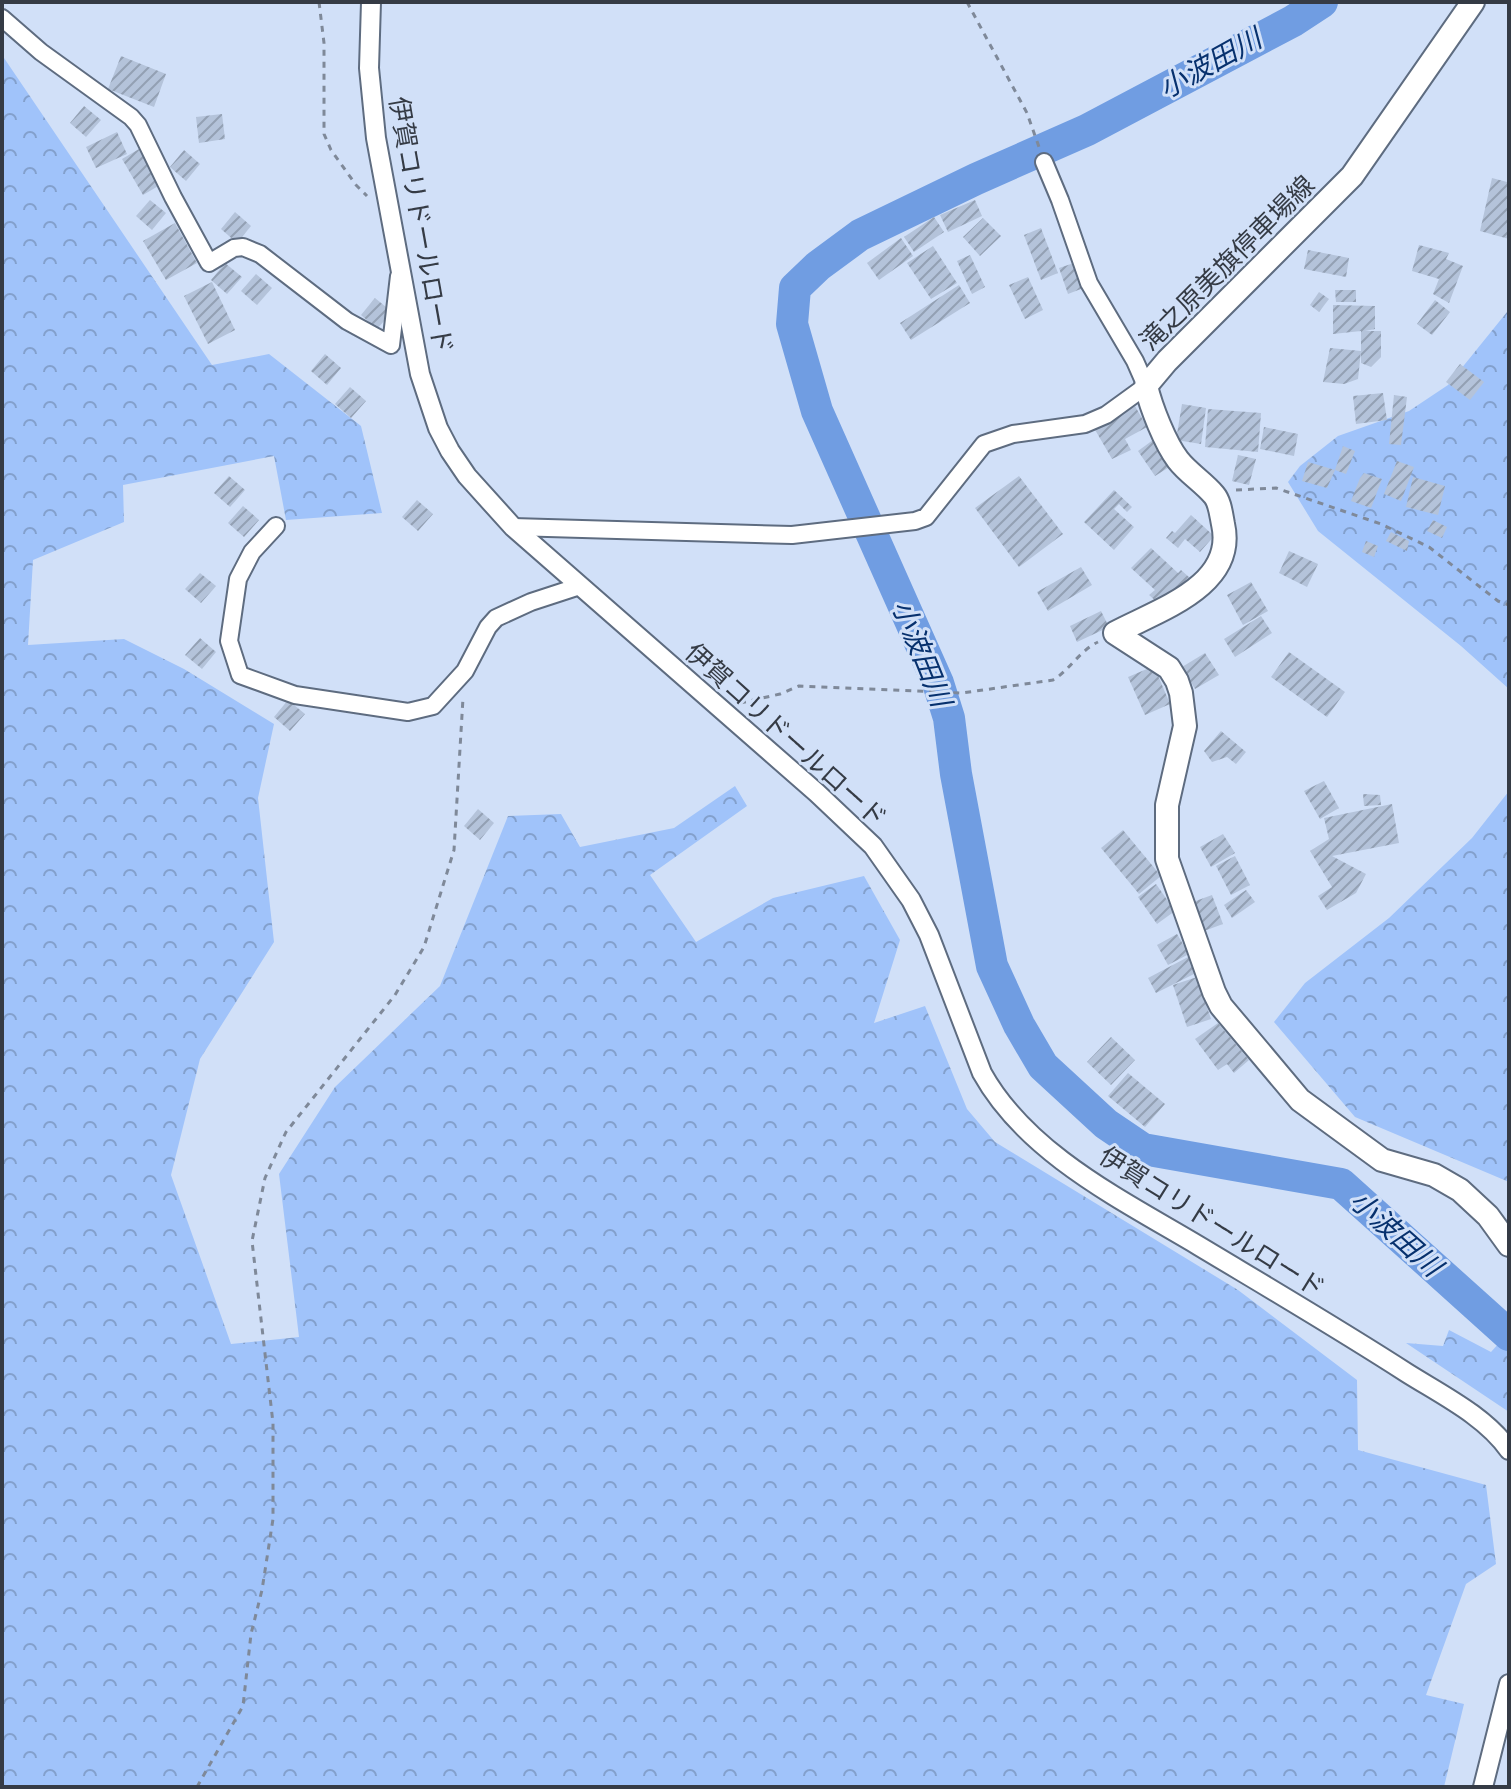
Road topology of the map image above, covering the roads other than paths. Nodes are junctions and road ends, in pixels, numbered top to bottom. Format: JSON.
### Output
{"nodes":[{"id":1,"x":371,"y":2,"type":"edge"},
{"id":2,"x":1473,"y":2,"type":"edge"},
{"id":3,"x":2,"y":18,"type":"edge"},
{"id":4,"x":1044,"y":162,"type":"dead end"},
{"id":5,"x":400,"y":266,"type":"junction"},
{"id":6,"x":1146,"y":386,"type":"junction"},
{"id":7,"x":276,"y":526,"type":"dead end"},
{"id":8,"x":513,"y":527,"type":"junction"},
{"id":9,"x":580,"y":586,"type":"junction"},
{"id":10,"x":1509,"y":1245,"type":"edge"},
{"id":11,"x":1509,"y":1450,"type":"edge"},
{"id":12,"x":1509,"y":1684,"type":"edge"},
{"id":13,"x":1483,"y":1787,"type":"edge"}],
"edges":[{"from":1,"to":5,"type":"street","name":"伊賀コリドールロード"},
{"from":2,"to":6,"type":"main road","name":"滝之原美旗停車場線"},
{"from":3,"to":5,"type":"street"},
{"from":4,"to":6,"type":"street"},
{"from":5,"to":8,"type":"street","name":"伊賀コリドールロード"},
{"from":6,"to":8,"type":"street"},
{"from":6,"to":10,"type":"main road","name":"滝之原美旗停車場線"},
{"from":7,"to":9,"type":"street"},
{"from":8,"to":9,"type":"street","name":"伊賀コリドールロード"},
{"from":9,"to":11,"type":"street","name":"伊賀コリドールロード"},
{"from":12,"to":13,"type":"street"}]}
